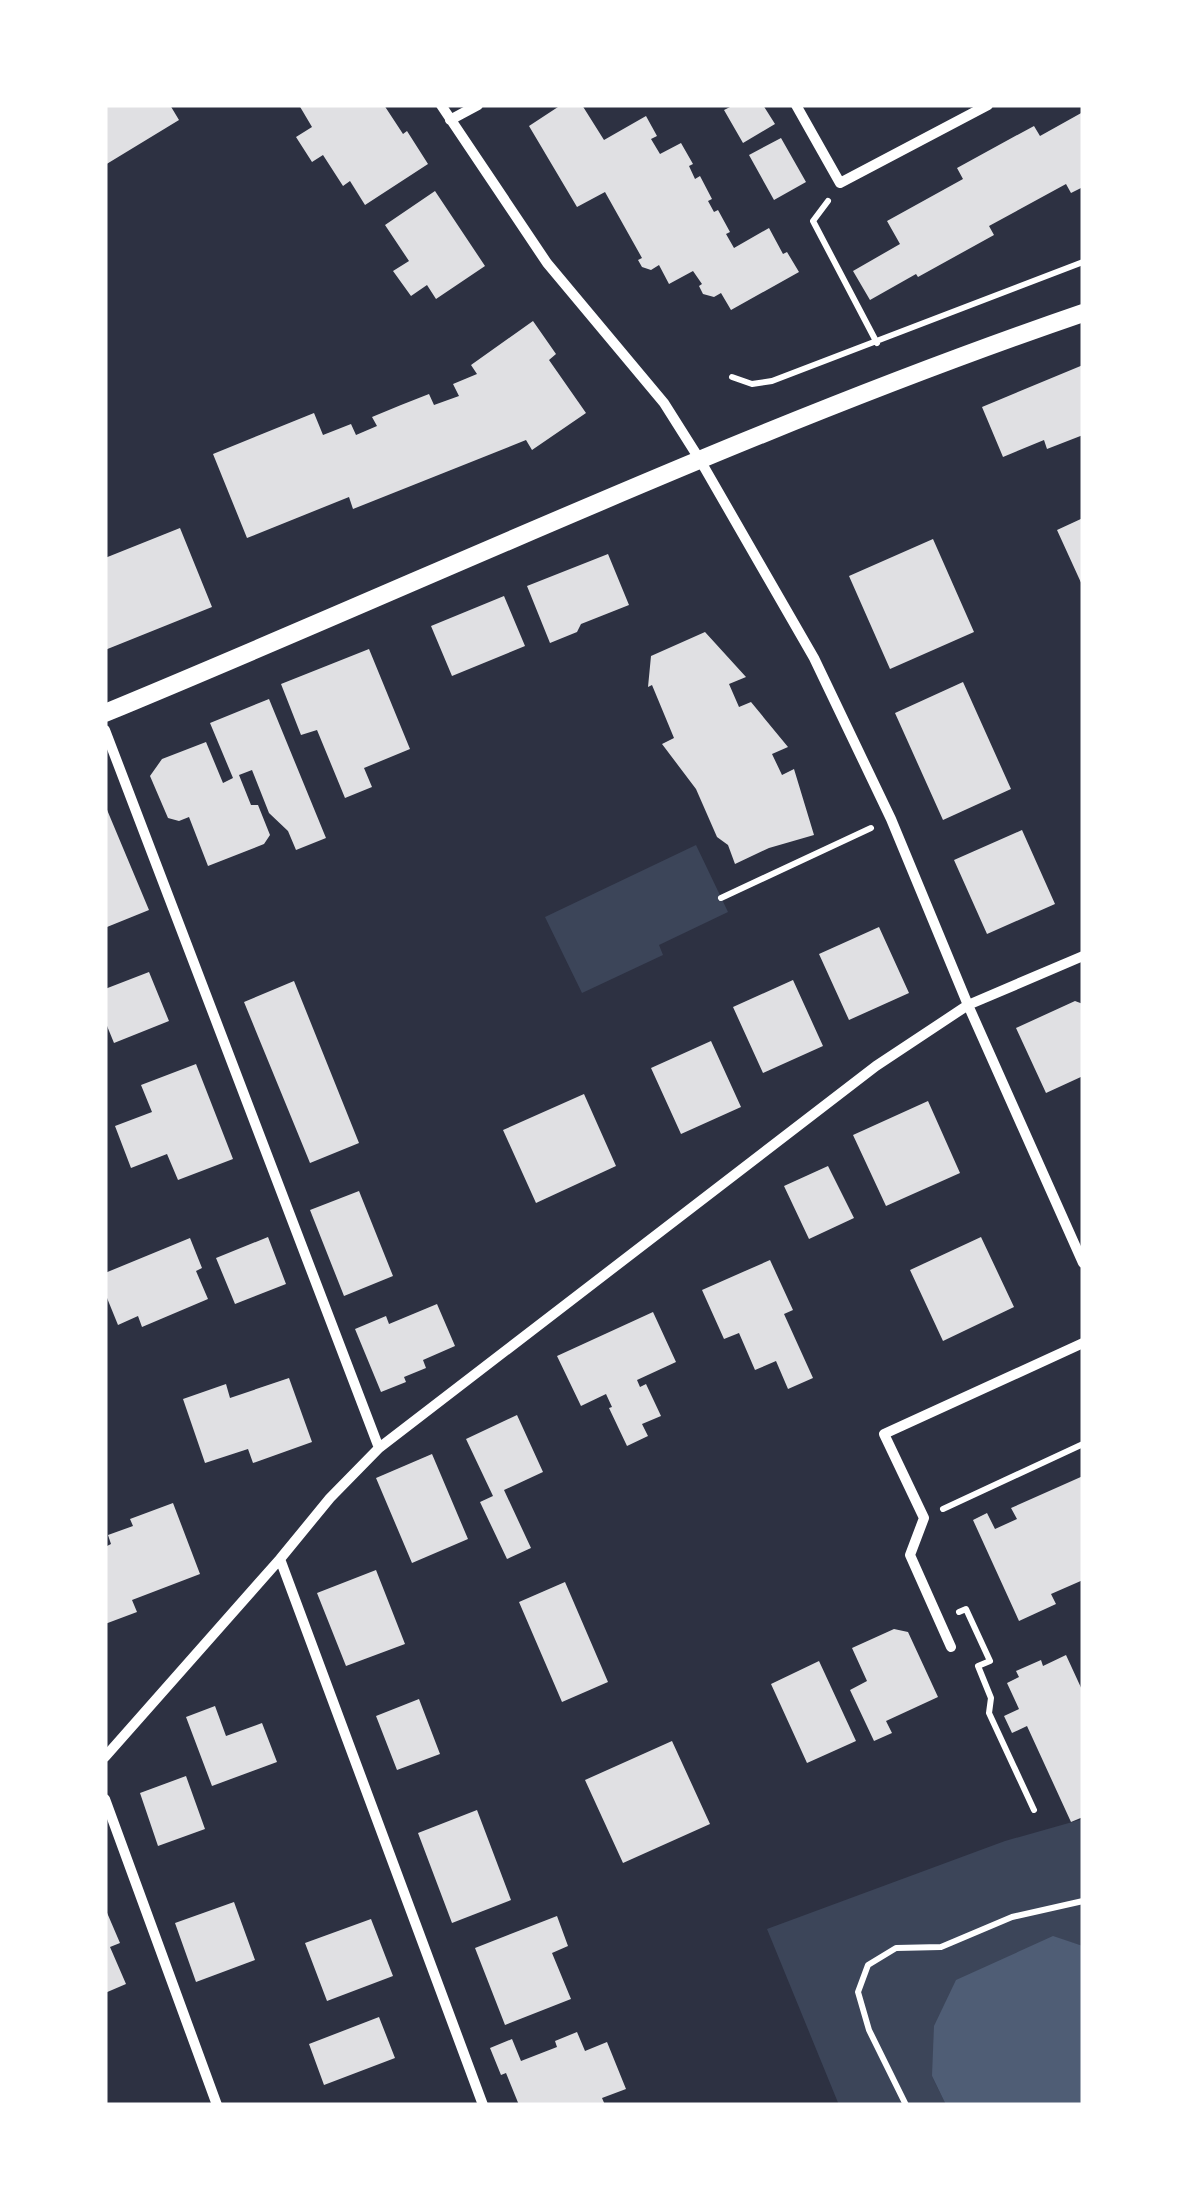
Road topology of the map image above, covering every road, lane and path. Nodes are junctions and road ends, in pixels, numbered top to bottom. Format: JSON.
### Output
{"nodes":[{"id":1,"x":441,"y":105,"type":"edge"},
{"id":2,"x":478,"y":105,"type":"edge"},
{"id":3,"x":796,"y":105,"type":"edge"},
{"id":4,"x":988,"y":105,"type":"edge"},
{"id":5,"x":450,"y":120,"type":"junction"},
{"id":6,"x":840,"y":183,"type":"junction"},
{"id":7,"x":1083,"y":262,"type":"edge"},
{"id":8,"x":1083,"y":314,"type":"edge"},
{"id":9,"x":876,"y":343,"type":"junction"},
{"id":10,"x":732,"y":378,"type":"dead end"},
{"id":11,"x":700,"y":460,"type":"junction"},
{"id":12,"x":105,"y":714,"type":"edge"},
{"id":13,"x":105,"y":730,"type":"edge"},
{"id":14,"x":890,"y":819,"type":"junction"},
{"id":15,"x":722,"y":898,"type":"dead end"},
{"id":16,"x":1083,"y":956,"type":"edge"},
{"id":17,"x":968,"y":1005,"type":"junction"},
{"id":18,"x":1083,"y":1263,"type":"edge"},
{"id":19,"x":1083,"y":1342,"type":"edge"},
{"id":20,"x":1083,"y":1444,"type":"edge"},
{"id":21,"x":379,"y":1448,"type":"junction"},
{"id":22,"x":924,"y":1518,"type":"junction"},
{"id":23,"x":280,"y":1559,"type":"junction"},
{"id":24,"x":940,"y":1621,"type":"junction"},
{"id":25,"x":951,"y":1647,"type":"dead end"},
{"id":26,"x":105,"y":1757,"type":"edge"},
{"id":27,"x":105,"y":1799,"type":"edge"},
{"id":28,"x":1034,"y":1810,"type":"dead end"},
{"id":29,"x":1083,"y":1901,"type":"edge"},
{"id":30,"x":217,"y":2105,"type":"edge"},
{"id":31,"x":483,"y":2105,"type":"edge"},
{"id":32,"x":906,"y":2105,"type":"edge"}],
"edges":[{"from":1,"to":5,"type":"street"},
{"from":2,"to":5,"type":"street"},
{"from":3,"to":6,"type":"street"},
{"from":4,"to":6,"type":"street"},
{"from":5,"to":11,"type":"street"},
{"from":6,"to":9,"type":"path"},
{"from":7,"to":9,"type":"path"},
{"from":8,"to":11,"type":"street"},
{"from":9,"to":10,"type":"path"},
{"from":11,"to":12,"type":"street"},
{"from":11,"to":14,"type":"street"},
{"from":13,"to":21,"type":"street"},
{"from":14,"to":15,"type":"path"},
{"from":14,"to":17,"type":"street"},
{"from":16,"to":17,"type":"street"},
{"from":17,"to":18,"type":"street"},
{"from":17,"to":21,"type":"street"},
{"from":19,"to":22,"type":"street"},
{"from":20,"to":22,"type":"path"},
{"from":21,"to":23,"type":"street"},
{"from":22,"to":24,"type":"street"},
{"from":23,"to":26,"type":"street"},
{"from":23,"to":31,"type":"street"},
{"from":24,"to":25,"type":"street"},
{"from":24,"to":28,"type":"path"},
{"from":27,"to":30,"type":"street"},
{"from":29,"to":32,"type":"path"}]}
